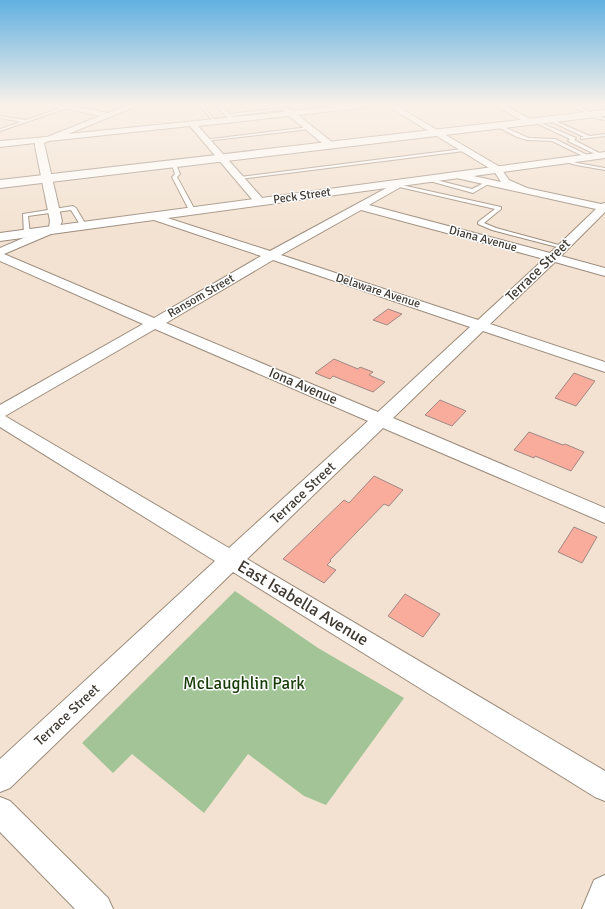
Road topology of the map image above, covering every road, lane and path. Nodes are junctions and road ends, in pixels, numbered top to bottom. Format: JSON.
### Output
{"nodes":[{"id":1,"x":39,"y":147,"type":"edge"},
{"id":2,"x":212,"y":147,"type":"edge"},
{"id":3,"x":310,"y":147,"type":"edge"},
{"id":4,"x":458,"y":147,"type":"edge"},
{"id":5,"x":568,"y":147,"type":"edge"},
{"id":6,"x":587,"y":147,"type":"edge"},
{"id":7,"x":462,"y":150,"type":"junction"},
{"id":8,"x":603,"y":155,"type":"edge"},
{"id":9,"x":588,"y":157,"type":"junction"},
{"id":10,"x":221,"y":158,"type":"junction"},
{"id":11,"x":565,"y":160,"type":"junction"},
{"id":12,"x":173,"y":163,"type":"junction"},
{"id":13,"x":496,"y":169,"type":"junction"},
{"id":14,"x":605,"y":169,"type":"edge"},
{"id":15,"x":454,"y":175,"type":"junction"},
{"id":16,"x":46,"y":178,"type":"junction"},
{"id":17,"x":240,"y":178,"type":"junction"},
{"id":18,"x":428,"y":179,"type":"junction"},
{"id":19,"x":488,"y":183,"type":"junction"},
{"id":20,"x":0,"y":184,"type":"edge"},
{"id":21,"x":400,"y":184,"type":"junction"},
{"id":22,"x":526,"y":191,"type":"junction"},
{"id":23,"x":260,"y":202,"type":"junction"},
{"id":24,"x":360,"y":206,"type":"junction"},
{"id":25,"x":605,"y":207,"type":"edge"},
{"id":26,"x":192,"y":210,"type":"junction"},
{"id":27,"x":54,"y":211,"type":"junction"},
{"id":28,"x":152,"y":216,"type":"junction"},
{"id":29,"x":83,"y":225,"type":"junction"},
{"id":30,"x":54,"y":229,"type":"junction"},
{"id":31,"x":27,"y":234,"type":"junction"},
{"id":32,"x":0,"y":237,"type":"edge"},
{"id":33,"x":0,"y":252,"type":"edge"},
{"id":34,"x":557,"y":252,"type":"junction"},
{"id":35,"x":271,"y":256,"type":"junction"},
{"id":36,"x":0,"y":257,"type":"edge"},
{"id":37,"x":605,"y":272,"type":"edge"},
{"id":38,"x":155,"y":323,"type":"junction"},
{"id":39,"x":480,"y":325,"type":"junction"},
{"id":40,"x":605,"y":367,"type":"edge"},
{"id":41,"x":0,"y":412,"type":"edge"},
{"id":42,"x":0,"y":420,"type":"edge"},
{"id":43,"x":381,"y":420,"type":"junction"},
{"id":44,"x":605,"y":516,"type":"edge"},
{"id":45,"x":231,"y":560,"type":"junction"},
{"id":46,"x":0,"y":778,"type":"edge"},
{"id":47,"x":605,"y":787,"type":"edge"},
{"id":48,"x":0,"y":811,"type":"edge"},
{"id":49,"x":605,"y":891,"type":"edge"},
{"id":50,"x":97,"y":909,"type":"edge"},
{"id":51,"x":598,"y":909,"type":"edge"}],
"edges":[{"from":1,"to":16,"type":"street"},
{"from":2,"to":10,"type":"street"},
{"from":3,"to":10,"type":"street"},
{"from":4,"to":7,"type":"street"},
{"from":5,"to":9,"type":"lane"},
{"from":6,"to":8,"type":"lane"},
{"from":7,"to":13,"type":"street"},
{"from":7,"to":17,"type":"lane"},
{"from":8,"to":9,"type":"street","name":"Peck Street"},
{"from":9,"to":11,"type":"street","name":"Peck Street"},
{"from":10,"to":12,"type":"street"},
{"from":10,"to":17,"type":"street"},
{"from":11,"to":13,"type":"street","name":"Peck Street"},
{"from":11,"to":14,"type":"lane"},
{"from":12,"to":16,"type":"street"},
{"from":12,"to":26,"type":"lane"},
{"from":13,"to":15,"type":"street","name":"Peck Street"},
{"from":13,"to":22,"type":"street"},
{"from":15,"to":18,"type":"street","name":"Peck Street"},
{"from":15,"to":19,"type":"street"},
{"from":16,"to":20,"type":"street"},
{"from":16,"to":27,"type":"street"},
{"from":17,"to":23,"type":"street"},
{"from":18,"to":19,"type":"lane"},
{"from":18,"to":21,"type":"street","name":"Peck Street"},
{"from":19,"to":22,"type":"street"},
{"from":21,"to":23,"type":"street","name":"Peck Street"},
{"from":21,"to":24,"type":"street","name":"Ransom Street"},
{"from":21,"to":34,"type":"lane"},
{"from":22,"to":25,"type":"street"},
{"from":23,"to":26,"type":"street","name":"Peck Street"},
{"from":24,"to":34,"type":"street","name":"Diana Avenue"},
{"from":24,"to":35,"type":"street","name":"Ransom Street"},
{"from":25,"to":34,"type":"street","name":"Terrace Street"},
{"from":26,"to":28,"type":"street","name":"Peck Street"},
{"from":27,"to":29,"type":"lane"},
{"from":27,"to":30,"type":"street"},
{"from":27,"to":31,"type":"lane"},
{"from":28,"to":29,"type":"street","name":"Peck Street"},
{"from":28,"to":35,"type":"street","name":"Delaware Avenue"},
{"from":29,"to":30,"type":"street","name":"Peck Street"},
{"from":30,"to":31,"type":"street","name":"Peck Street"},
{"from":30,"to":33,"type":"street"},
{"from":31,"to":32,"type":"street","name":"Peck Street"},
{"from":34,"to":37,"type":"street","name":"Diana Avenue"},
{"from":34,"to":39,"type":"street","name":"Terrace Street"},
{"from":35,"to":38,"type":"street","name":"Ransom Street"},
{"from":35,"to":39,"type":"street","name":"Delaware Avenue"},
{"from":36,"to":38,"type":"street","name":"Iona Avenue"},
{"from":38,"to":41,"type":"street","name":"Ransom Street"},
{"from":38,"to":43,"type":"street","name":"Iona Avenue"},
{"from":39,"to":40,"type":"street","name":"Delaware Avenue"},
{"from":39,"to":43,"type":"street","name":"Terrace Street"},
{"from":42,"to":45,"type":"street","name":"East Isabella Avenue"},
{"from":43,"to":44,"type":"street","name":"Iona Avenue"},
{"from":43,"to":45,"type":"street","name":"Terrace Street"},
{"from":45,"to":46,"type":"street","name":"Terrace Street"},
{"from":45,"to":47,"type":"street","name":"East Isabella Avenue"},
{"from":48,"to":50,"type":"street"},
{"from":49,"to":51,"type":"street"}]}
